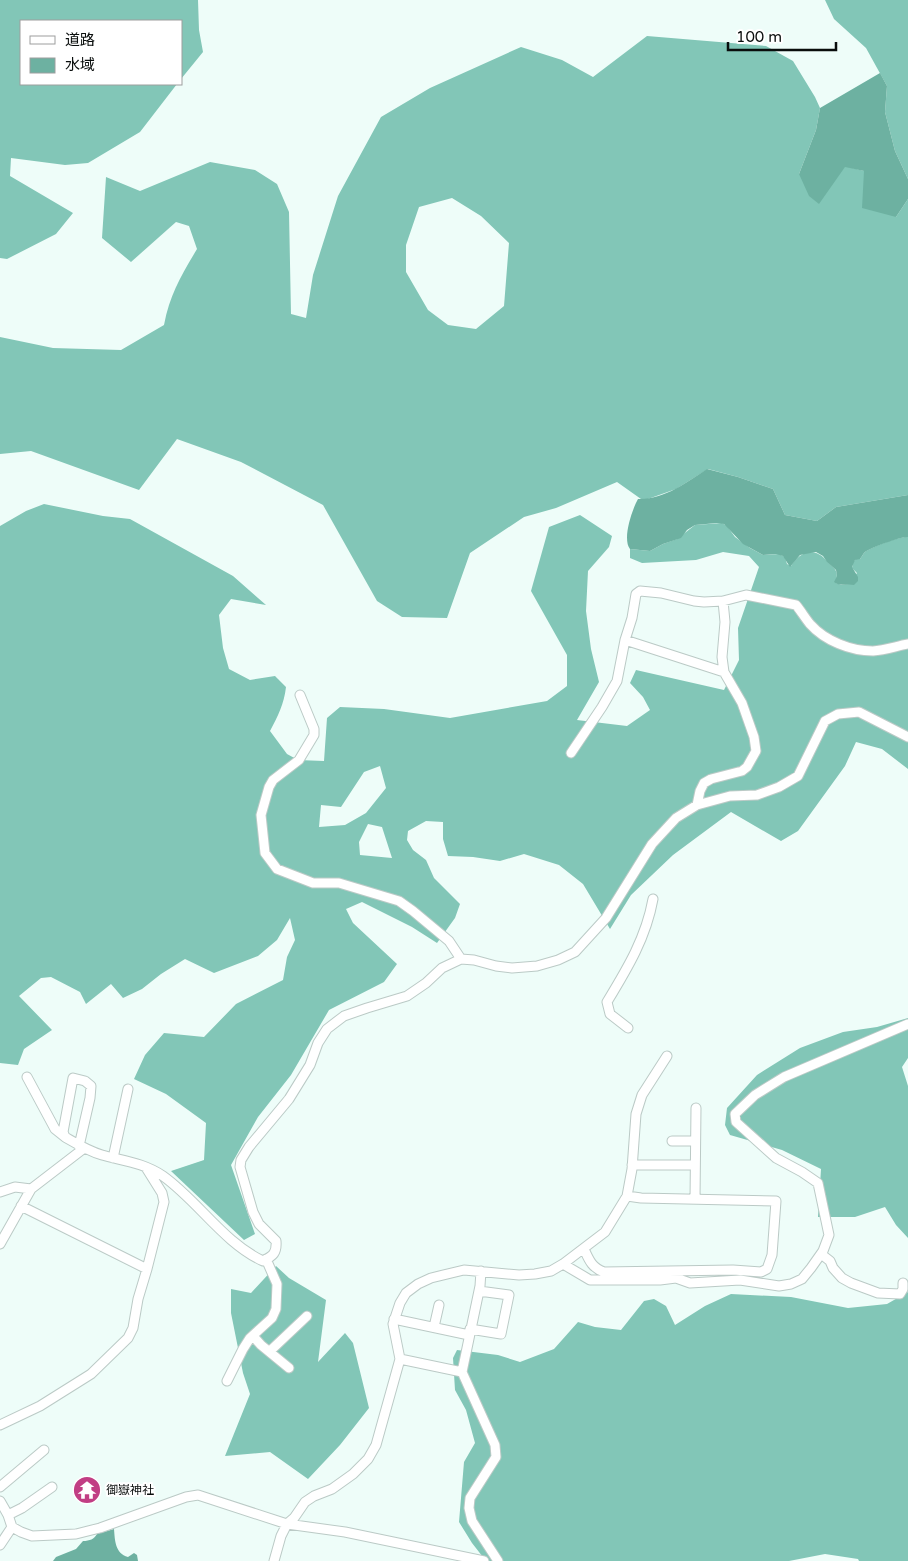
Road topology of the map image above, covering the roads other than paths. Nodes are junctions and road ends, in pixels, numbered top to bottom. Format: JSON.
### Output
{"nodes":[{"id":1,"x":723,"y":601,"type":"junction"},
{"id":2,"x":625,"y":640,"type":"junction"},
{"id":3,"x":908,"y":644,"type":"edge"},
{"id":4,"x":724,"y":672,"type":"junction"},
{"id":5,"x":300,"y":695,"type":"dead end"},
{"id":6,"x":908,"y":737,"type":"edge"},
{"id":7,"x":570,"y":753,"type":"dead end"},
{"id":8,"x":697,"y":805,"type":"junction"},
{"id":9,"x":653,"y":899,"type":"dead end"},
{"id":10,"x":461,"y":959,"type":"junction"},
{"id":11,"x":908,"y":1024,"type":"edge"},
{"id":12,"x":628,"y":1028,"type":"dead end"},
{"id":13,"x":667,"y":1056,"type":"dead end"},
{"id":14,"x":28,"y":1077,"type":"dead end"},
{"id":15,"x":128,"y":1089,"type":"dead end"},
{"id":16,"x":696,"y":1108,"type":"dead end"},
{"id":17,"x":64,"y":1137,"type":"junction"},
{"id":18,"x":672,"y":1141,"type":"dead end"},
{"id":19,"x":695,"y":1141,"type":"junction"},
{"id":20,"x":81,"y":1147,"type":"junction"},
{"id":21,"x":114,"y":1158,"type":"junction"},
{"id":22,"x":632,"y":1164,"type":"junction"},
{"id":23,"x":695,"y":1165,"type":"junction"},
{"id":24,"x":146,"y":1166,"type":"junction"},
{"id":25,"x":30,"y":1189,"type":"junction"},
{"id":26,"x":0,"y":1192,"type":"edge"},
{"id":27,"x":627,"y":1196,"type":"junction"},
{"id":28,"x":695,"y":1200,"type":"junction"},
{"id":29,"x":21,"y":1206,"type":"junction"},
{"id":30,"x":1,"y":1240,"type":"edge"},
{"id":31,"x":584,"y":1249,"type":"junction"},
{"id":32,"x":821,"y":1254,"type":"junction"},
{"id":33,"x":266,"y":1259,"type":"junction"},
{"id":34,"x":563,"y":1264,"type":"junction"},
{"id":35,"x":147,"y":1269,"type":"junction"},
{"id":36,"x":481,"y":1271,"type":"junction"},
{"id":37,"x":904,"y":1283,"type":"dead end"},
{"id":38,"x":479,"y":1290,"type":"junction"},
{"id":39,"x":439,"y":1304,"type":"dead end"},
{"id":40,"x":307,"y":1316,"type":"dead end"},
{"id":41,"x":394,"y":1319,"type":"junction"},
{"id":42,"x":434,"y":1327,"type":"junction"},
{"id":43,"x":470,"y":1332,"type":"junction"},
{"id":44,"x":253,"y":1336,"type":"junction"},
{"id":45,"x":270,"y":1351,"type":"junction"},
{"id":46,"x":400,"y":1359,"type":"junction"},
{"id":47,"x":289,"y":1368,"type":"dead end"},
{"id":48,"x":462,"y":1372,"type":"junction"},
{"id":49,"x":227,"y":1381,"type":"dead end"},
{"id":50,"x":0,"y":1425,"type":"edge"},
{"id":51,"x":44,"y":1450,"type":"dead end"},
{"id":52,"x":0,"y":1487,"type":"edge"},
{"id":53,"x":52,"y":1487,"type":"dead end"},
{"id":54,"x":0,"y":1501,"type":"edge"},
{"id":55,"x":8,"y":1515,"type":"junction"},
{"id":56,"x":287,"y":1524,"type":"junction"},
{"id":57,"x":12,"y":1527,"type":"junction"},
{"id":58,"x":0,"y":1545,"type":"edge"},
{"id":59,"x":274,"y":1561,"type":"edge"},
{"id":60,"x":484,"y":1561,"type":"edge"},
{"id":61,"x":498,"y":1561,"type":"edge"}],
"edges":[{"from":1,"to":2,"type":"street"},
{"from":1,"to":3,"type":"street"},
{"from":1,"to":4,"type":"street"},
{"from":2,"to":4,"type":"street"},
{"from":2,"to":7,"type":"street"},
{"from":4,"to":8,"type":"street"},
{"from":5,"to":10,"type":"street"},
{"from":6,"to":8,"type":"street"},
{"from":8,"to":10,"type":"street"},
{"from":9,"to":12,"type":"street"},
{"from":10,"to":33,"type":"street"},
{"from":11,"to":32,"type":"street"},
{"from":13,"to":22,"type":"street"},
{"from":14,"to":17,"type":"street"},
{"from":15,"to":21,"type":"street"},
{"from":16,"to":19,"type":"street"},
{"from":17,"to":20,"type":"street"},
{"from":17,"to":20,"type":"street"},
{"from":18,"to":19,"type":"street"},
{"from":19,"to":23,"type":"street"},
{"from":20,"to":21,"type":"street"},
{"from":20,"to":25,"type":"street"},
{"from":21,"to":24,"type":"street"},
{"from":22,"to":23,"type":"street"},
{"from":22,"to":27,"type":"street"},
{"from":23,"to":28,"type":"street"},
{"from":24,"to":33,"type":"street"},
{"from":24,"to":35,"type":"street"},
{"from":25,"to":26,"type":"street"},
{"from":25,"to":29,"type":"street"},
{"from":27,"to":28,"type":"street"},
{"from":27,"to":31,"type":"street"},
{"from":28,"to":31,"type":"street"},
{"from":29,"to":30,"type":"street"},
{"from":29,"to":35,"type":"street"},
{"from":31,"to":34,"type":"street"},
{"from":32,"to":34,"type":"street"},
{"from":32,"to":37,"type":"street"},
{"from":33,"to":44,"type":"street"},
{"from":34,"to":36,"type":"street"},
{"from":35,"to":50,"type":"street"},
{"from":36,"to":38,"type":"street"},
{"from":36,"to":41,"type":"street"},
{"from":38,"to":43,"type":"street"},
{"from":38,"to":43,"type":"street"},
{"from":39,"to":42,"type":"street"},
{"from":40,"to":45,"type":"street"},
{"from":41,"to":42,"type":"street"},
{"from":41,"to":46,"type":"street"},
{"from":42,"to":43,"type":"street"},
{"from":43,"to":48,"type":"street"},
{"from":44,"to":45,"type":"street"},
{"from":44,"to":49,"type":"street"},
{"from":45,"to":47,"type":"street"},
{"from":46,"to":48,"type":"street"},
{"from":46,"to":56,"type":"street"},
{"from":48,"to":61,"type":"street"},
{"from":51,"to":52,"type":"street"},
{"from":53,"to":55,"type":"street"},
{"from":54,"to":55,"type":"street"},
{"from":55,"to":57,"type":"street"},
{"from":56,"to":57,"type":"street"},
{"from":56,"to":59,"type":"street"},
{"from":56,"to":60,"type":"street"},
{"from":57,"to":58,"type":"street"}]}
